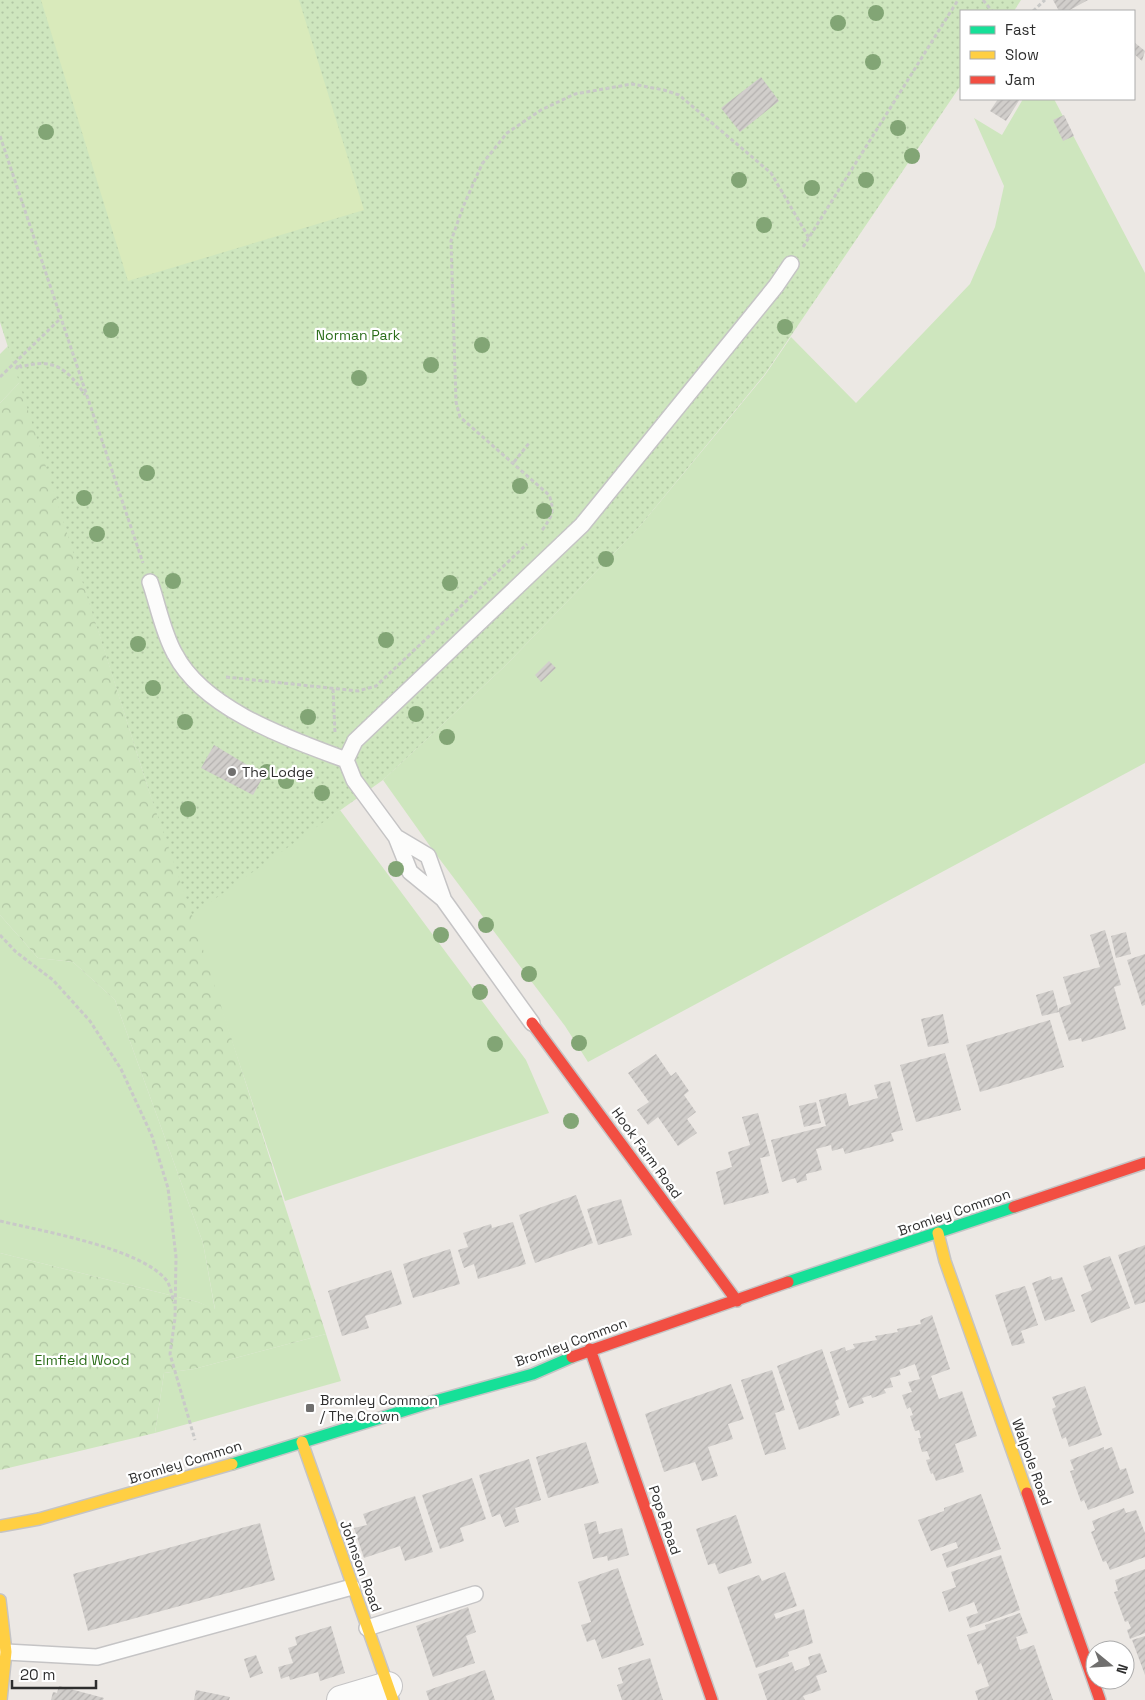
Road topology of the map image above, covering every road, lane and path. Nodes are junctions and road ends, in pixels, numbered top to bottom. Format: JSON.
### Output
{"nodes":[{"id":1,"x":958,"y":0,"type":"edge"},
{"id":2,"x":983,"y":0,"type":"edge"},
{"id":3,"x":1046,"y":0,"type":"edge"},
{"id":4,"x":991,"y":10,"type":"edge"},
{"id":5,"x":1034,"y":10,"type":"edge"},
{"id":6,"x":0,"y":136,"type":"edge"},
{"id":7,"x":809,"y":238,"type":"junction"},
{"id":8,"x":791,"y":264,"type":"joint"},
{"id":9,"x":61,"y":318,"type":"junction"},
{"id":10,"x":16,"y":369,"type":"dead end"},
{"id":11,"x":0,"y":377,"type":"edge"},
{"id":12,"x":87,"y":398,"type":"junction"},
{"id":13,"x":530,"y":442,"type":"dead end"},
{"id":14,"x":514,"y":462,"type":"junction"},
{"id":15,"x":536,"y":535,"type":"dead end"},
{"id":16,"x":529,"y":542,"type":"dead end"},
{"id":17,"x":150,"y":582,"type":"joint"},
{"id":18,"x":188,"y":673,"type":"junction"},
{"id":19,"x":333,"y":689,"type":"junction"},
{"id":20,"x":346,"y":760,"type":"junction"},
{"id":21,"x":396,"y":837,"type":"junction"},
{"id":22,"x":443,"y":898,"type":"junction"},
{"id":23,"x":0,"y":935,"type":"edge"},
{"id":24,"x":532,"y":1023,"type":"joint"},
{"id":25,"x":1145,"y":1163,"type":"edge"},
{"id":26,"x":0,"y":1221,"type":"edge"},
{"id":27,"x":938,"y":1233,"type":"junction"},
{"id":28,"x":737,"y":1301,"type":"junction"},
{"id":29,"x":175,"y":1306,"type":"junction"},
{"id":30,"x":590,"y":1349,"type":"junction"},
{"id":31,"x":194,"y":1440,"type":"dead end"},
{"id":32,"x":302,"y":1442,"type":"junction"},
{"id":33,"x":0,"y":1526,"type":"edge"},
{"id":34,"x":352,"y":1588,"type":"junction"},
{"id":35,"x":475,"y":1594,"type":"dead end"},
{"id":36,"x":0,"y":1600,"type":"edge"},
{"id":37,"x":367,"y":1628,"type":"junction"},
{"id":38,"x":6,"y":1652,"type":"junction"},
{"id":39,"x":390,"y":1693,"type":"edge"},
{"id":40,"x":1,"y":1700,"type":"edge"},
{"id":41,"x":341,"y":1700,"type":"edge"},
{"id":42,"x":712,"y":1700,"type":"edge"},
{"id":43,"x":1100,"y":1700,"type":"edge"}],
"edges":[{"from":1,"to":7,"type":"path"},
{"from":2,"to":4,"type":"path"},
{"from":3,"to":5,"type":"path"},
{"from":6,"to":9,"type":"path"},
{"from":7,"to":8,"type":"path"},
{"from":7,"to":14,"type":"path"},
{"from":8,"to":20,"type":"lane"},
{"from":9,"to":11,"type":"path"},
{"from":9,"to":12,"type":"path"},
{"from":10,"to":12,"type":"path"},
{"from":12,"to":17,"type":"path"},
{"from":13,"to":14,"type":"path"},
{"from":14,"to":15,"type":"path"},
{"from":16,"to":19,"type":"path"},
{"from":17,"to":18,"type":"lane"},
{"from":18,"to":19,"type":"path"},
{"from":18,"to":20,"type":"lane"},
{"from":19,"to":20,"type":"path"},
{"from":20,"to":21,"type":"lane"},
{"from":21,"to":22,"type":"lane"},
{"from":21,"to":22,"type":"lane"},
{"from":22,"to":24,"type":"lane"},
{"from":23,"to":29,"type":"path"},
{"from":24,"to":28,"type":"street","name":"Hook Farm Road"},
{"from":25,"to":27,"type":"street","name":"Bromley Common"},
{"from":26,"to":29,"type":"path"},
{"from":27,"to":28,"type":"street","name":"Bromley Common"},
{"from":27,"to":43,"type":"street","name":"Walpole Road"},
{"from":28,"to":30,"type":"street","name":"Bromley Common"},
{"from":29,"to":31,"type":"path"},
{"from":30,"to":32,"type":"street","name":"Bromley Common"},
{"from":30,"to":42,"type":"street","name":"Pope Road"},
{"from":32,"to":33,"type":"street","name":"Bromley Common"},
{"from":32,"to":34,"type":"street","name":"Johnson Road"},
{"from":34,"to":37,"type":"street","name":"Johnson Road"},
{"from":34,"to":38,"type":"lane"},
{"from":35,"to":37,"type":"lane"},
{"from":36,"to":38,"type":"street"},
{"from":37,"to":39,"type":"street","name":"Johnson Road"},
{"from":38,"to":40,"type":"street"},
{"from":39,"to":41,"type":"street"}]}
